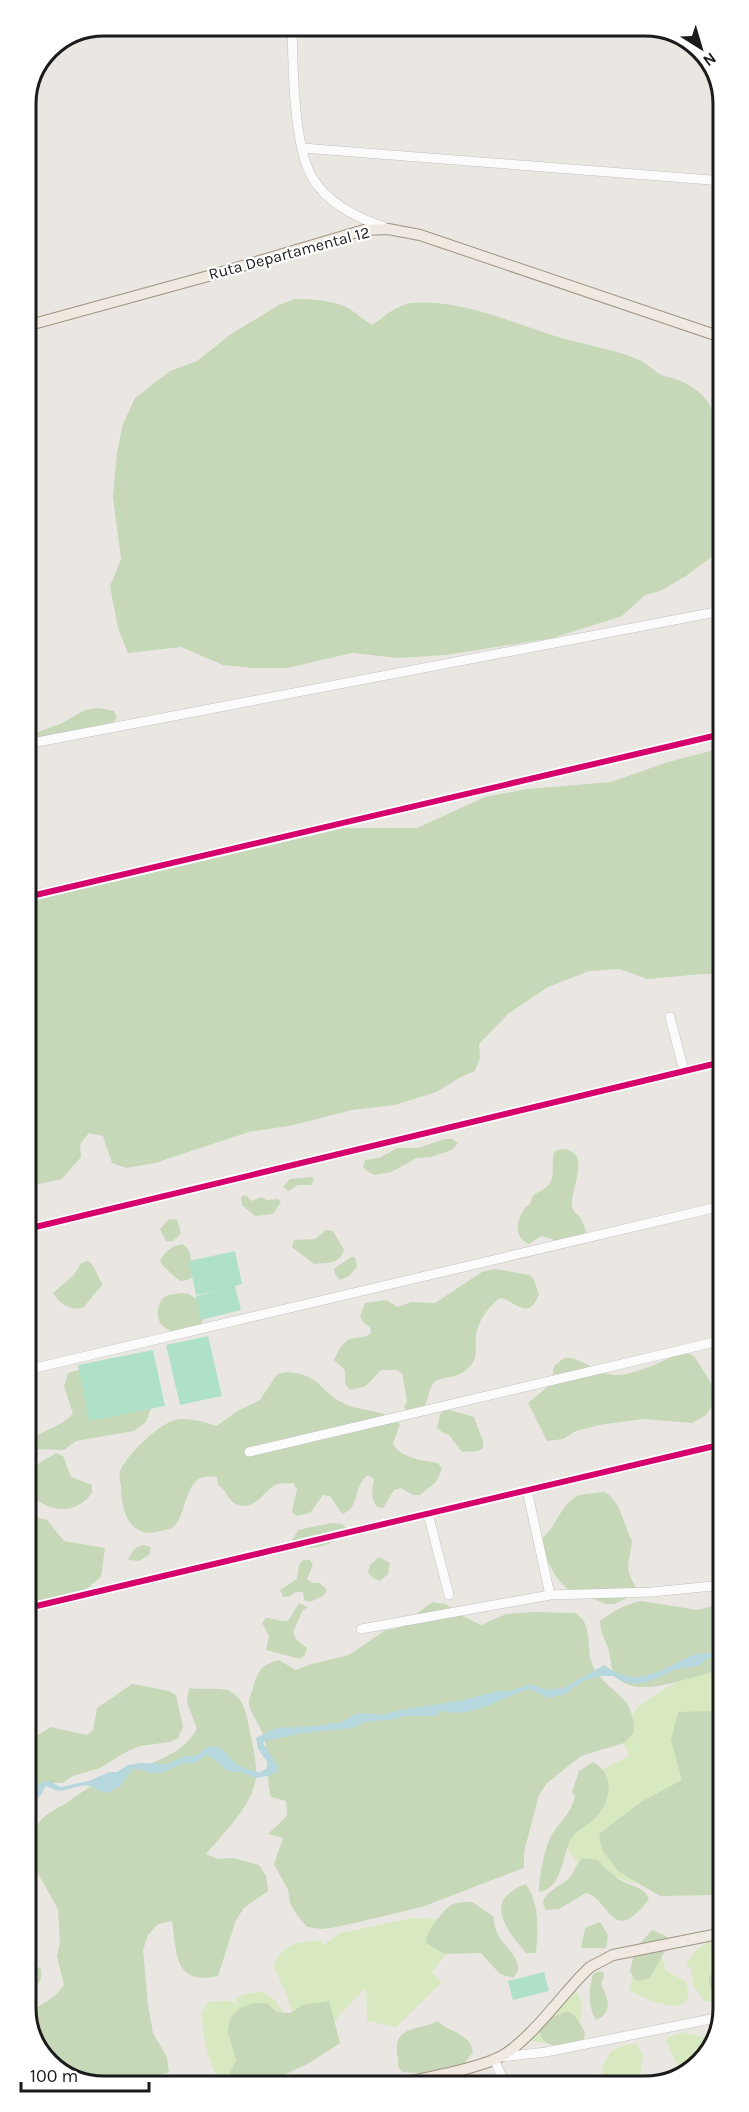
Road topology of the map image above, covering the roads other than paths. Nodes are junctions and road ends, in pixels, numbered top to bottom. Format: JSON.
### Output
{"nodes":[{"id":1,"x":292,"y":36,"type":"edge"},
{"id":2,"x":302,"y":148,"type":"junction"},
{"id":3,"x":713,"y":180,"type":"edge"},
{"id":4,"x":388,"y":229,"type":"junction"},
{"id":5,"x":36,"y":323,"type":"edge"},
{"id":6,"x":713,"y":334,"type":"edge"},
{"id":7,"x":713,"y":613,"type":"edge"},
{"id":8,"x":713,"y":736,"type":"edge"},
{"id":9,"x":36,"y":742,"type":"edge"},
{"id":10,"x":36,"y":895,"type":"edge"},
{"id":11,"x":670,"y":1017,"type":"dead end"},
{"id":12,"x":713,"y":1064,"type":"edge"},
{"id":13,"x":684,"y":1071,"type":"junction"},
{"id":14,"x":713,"y":1208,"type":"edge"},
{"id":15,"x":36,"y":1227,"type":"edge"},
{"id":16,"x":713,"y":1342,"type":"edge"},
{"id":17,"x":36,"y":1368,"type":"edge"},
{"id":18,"x":713,"y":1446,"type":"edge"},
{"id":19,"x":249,"y":1452,"type":"dead end"},
{"id":20,"x":527,"y":1490,"type":"junction"},
{"id":21,"x":428,"y":1514,"type":"junction"},
{"id":22,"x":713,"y":1586,"type":"edge"},
{"id":23,"x":449,"y":1595,"type":"dead end"},
{"id":24,"x":550,"y":1595,"type":"junction"},
{"id":25,"x":36,"y":1606,"type":"edge"},
{"id":26,"x":361,"y":1629,"type":"dead end"},
{"id":27,"x":713,"y":1935,"type":"edge"},
{"id":28,"x":712,"y":2019,"type":"edge"},
{"id":29,"x":497,"y":2058,"type":"junction"},
{"id":30,"x":429,"y":2076,"type":"edge"},
{"id":31,"x":503,"y":2076,"type":"edge"}],
"edges":[{"from":1,"to":2,"type":"street"},
{"from":2,"to":3,"type":"street"},
{"from":2,"to":4,"type":"street"},
{"from":4,"to":5,"type":"main road","name":"Ruta Departamental 12"},
{"from":4,"to":6,"type":"main road","name":"Ruta Departamental 12"},
{"from":7,"to":9,"type":"street"},
{"from":8,"to":10,"type":"street"},
{"from":11,"to":13,"type":"street"},
{"from":12,"to":13,"type":"street"},
{"from":13,"to":15,"type":"street"},
{"from":14,"to":17,"type":"street"},
{"from":16,"to":19,"type":"street"},
{"from":18,"to":20,"type":"street"},
{"from":20,"to":21,"type":"street"},
{"from":20,"to":24,"type":"street"},
{"from":21,"to":23,"type":"street"},
{"from":21,"to":25,"type":"street"},
{"from":22,"to":24,"type":"street"},
{"from":24,"to":26,"type":"street"},
{"from":27,"to":29,"type":"main road"},
{"from":28,"to":29,"type":"street"},
{"from":29,"to":30,"type":"main road"},
{"from":29,"to":31,"type":"street"}]}
